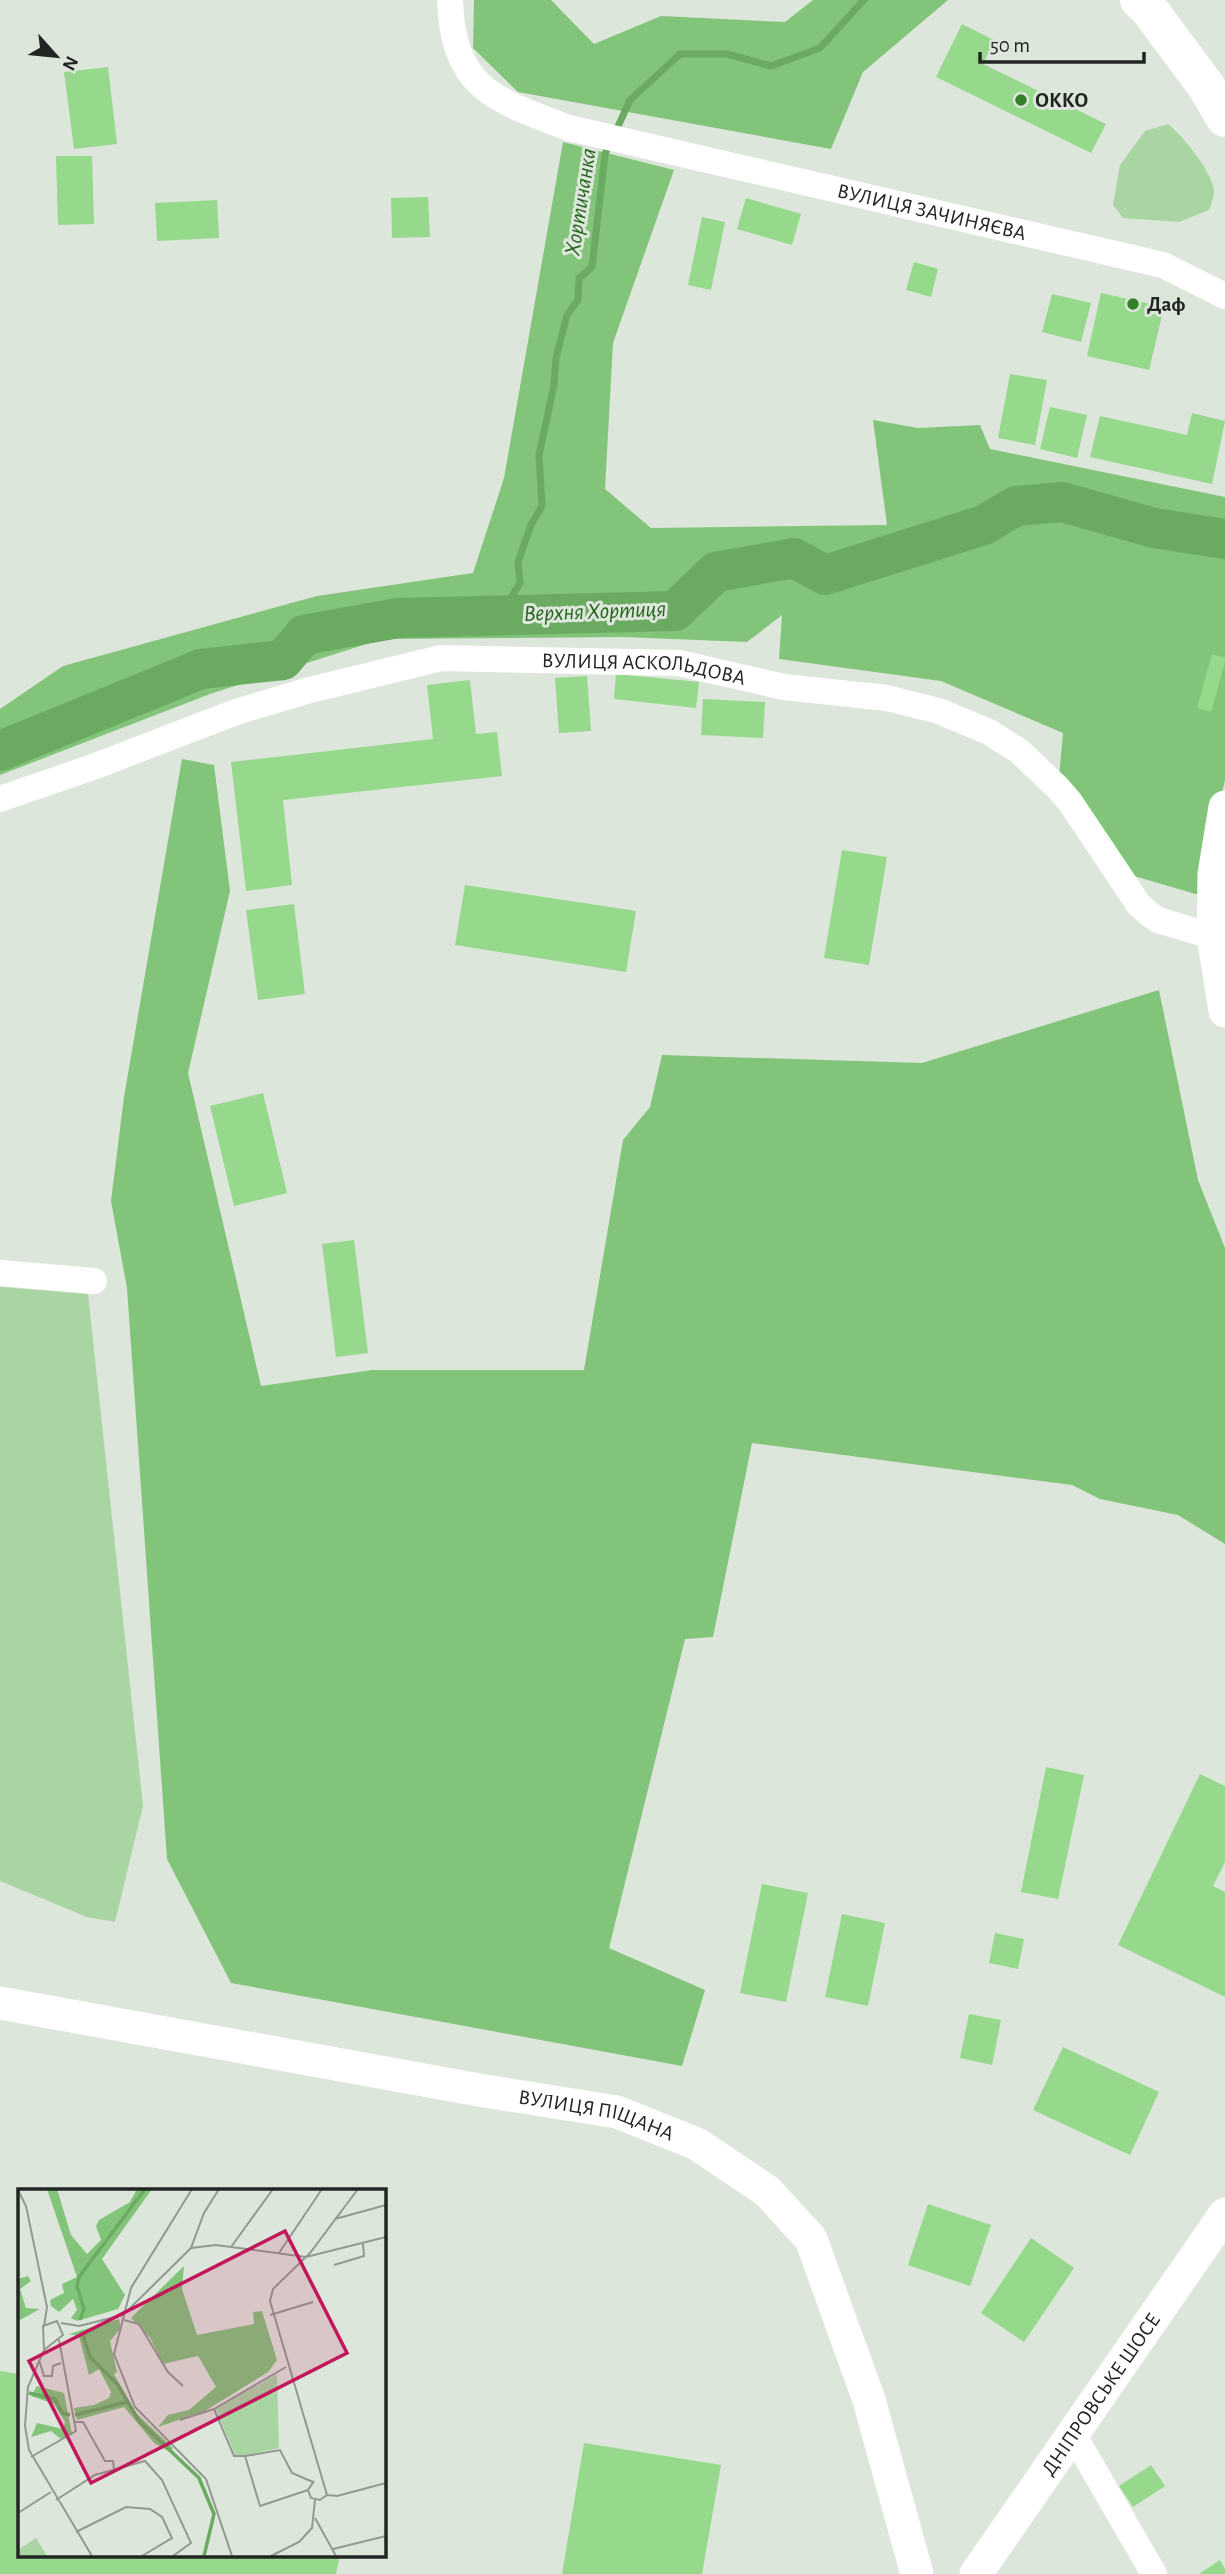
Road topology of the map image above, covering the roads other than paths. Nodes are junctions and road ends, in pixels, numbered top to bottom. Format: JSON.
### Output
{"nodes":[{"id":1,"x":450,"y":0,"type":"edge"},
{"id":2,"x":1139,"y":0,"type":"edge"},
{"id":3,"x":1225,"y":118,"type":"edge"},
{"id":4,"x":1225,"y":296,"type":"edge"},
{"id":5,"x":0,"y":799,"type":"edge"},
{"id":6,"x":1225,"y":807,"type":"edge"},
{"id":7,"x":1219,"y":938,"type":"edge"},
{"id":8,"x":1225,"y":1011,"type":"edge"},
{"id":9,"x":0,"y":1273,"type":"edge"},
{"id":10,"x":94,"y":1281,"type":"dead end"},
{"id":11,"x":0,"y":2003,"type":"edge"},
{"id":12,"x":1225,"y":2214,"type":"edge"},
{"id":13,"x":1073,"y":2434,"type":"junction"},
{"id":14,"x":917,"y":2574,"type":"edge"},
{"id":15,"x":976,"y":2574,"type":"edge"},
{"id":16,"x":1154,"y":2574,"type":"edge"}],
"edges":[{"from":1,"to":4,"type":"street","name":"ВУЛИЦЯ ЗАЧИНЯЄВА"},
{"from":2,"to":3,"type":"main road"},
{"from":5,"to":7,"type":"street","name":"ВУЛИЦЯ АСКОЛЬДОВА"},
{"from":6,"to":7,"type":"street"},
{"from":7,"to":8,"type":"street"},
{"from":9,"to":10,"type":"street"},
{"from":11,"to":14,"type":"street","name":"ВУЛИЦЯ ПІЩАНА"},
{"from":12,"to":13,"type":"street","name":"ДНІПРОВСЬКЕ ШОСЕ"},
{"from":13,"to":15,"type":"street","name":"ДНІПРОВСЬКЕ ШОСЕ"},
{"from":13,"to":16,"type":"street"}]}
